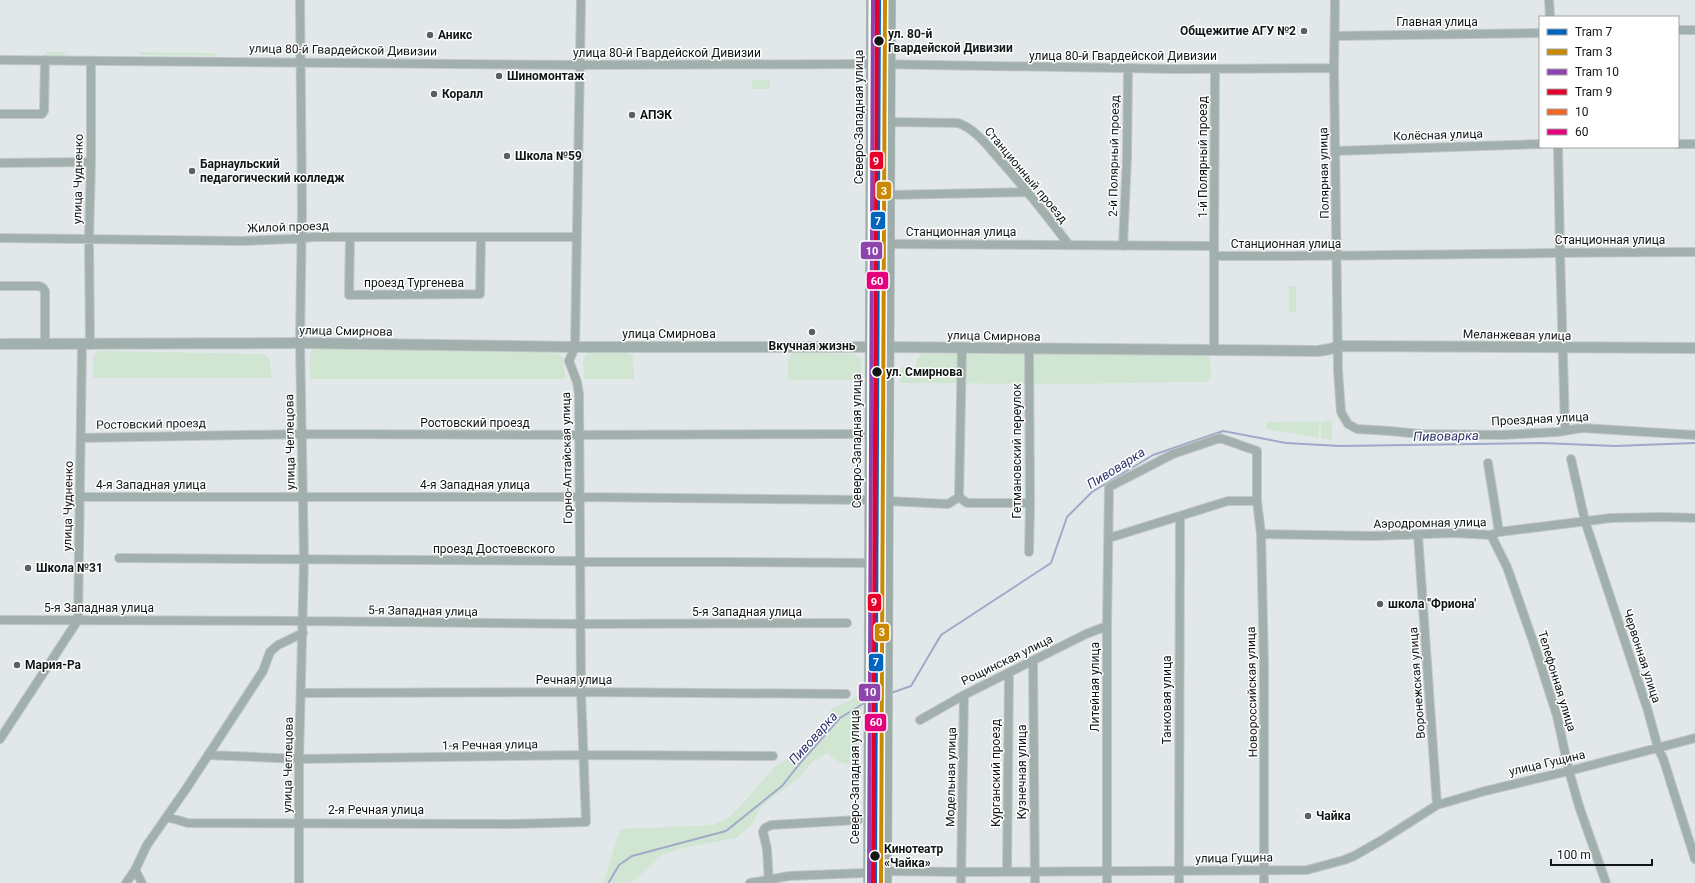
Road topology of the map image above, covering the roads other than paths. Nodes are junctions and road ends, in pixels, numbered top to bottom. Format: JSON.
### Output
{"nodes":[{"id":1,"x":300,"y":0,"type":"edge"},
{"id":2,"x":581,"y":0,"type":"edge"},
{"id":3,"x":872,"y":0,"type":"edge"},
{"id":4,"x":890,"y":0,"type":"edge"},
{"id":5,"x":1335,"y":0,"type":"edge"},
{"id":6,"x":1549,"y":0,"type":"edge"},
{"id":7,"x":1550,"y":16,"type":"edge"},
{"id":8,"x":1679,"y":30,"type":"edge"},
{"id":9,"x":1695,"y":30,"type":"edge"},
{"id":10,"x":1539,"y":33,"type":"edge"},
{"id":11,"x":1335,"y":36,"type":"junction"},
{"id":12,"x":0,"y":60,"type":"edge"},
{"id":13,"x":45,"y":60,"type":"junction"},
{"id":14,"x":91,"y":61,"type":"junction"},
{"id":15,"x":301,"y":62,"type":"junction"},
{"id":16,"x":872,"y":64,"type":"junction"},
{"id":17,"x":890,"y":64,"type":"junction"},
{"id":18,"x":580,"y":65,"type":"junction"},
{"id":19,"x":1128,"y":68,"type":"junction"},
{"id":20,"x":1334,"y":68,"type":"junction"},
{"id":21,"x":1215,"y":69,"type":"junction"},
{"id":22,"x":0,"y":114,"type":"edge"},
{"id":23,"x":890,"y":122,"type":"junction"},
{"id":24,"x":1539,"y":144,"type":"edge"},
{"id":25,"x":1679,"y":144,"type":"edge"},
{"id":26,"x":1695,"y":144,"type":"edge"},
{"id":27,"x":1558,"y":148,"type":"edge"},
{"id":28,"x":1336,"y":151,"type":"junction"},
{"id":29,"x":91,"y":162,"type":"junction"},
{"id":30,"x":0,"y":163,"type":"edge"},
{"id":31,"x":1028,"y":192,"type":"junction"},
{"id":32,"x":889,"y":195,"type":"junction"},
{"id":33,"x":350,"y":237,"type":"junction"},
{"id":34,"x":0,"y":238,"type":"edge"},
{"id":35,"x":302,"y":238,"type":"junction"},
{"id":36,"x":481,"y":238,"type":"junction"},
{"id":37,"x":576,"y":238,"type":"junction"},
{"id":38,"x":89,"y":239,"type":"junction"},
{"id":39,"x":889,"y":244,"type":"junction"},
{"id":40,"x":1068,"y":245,"type":"junction"},
{"id":41,"x":1123,"y":246,"type":"junction"},
{"id":42,"x":1214,"y":246,"type":"junction"},
{"id":43,"x":1560,"y":252,"type":"junction"},
{"id":44,"x":1695,"y":252,"type":"edge"},
{"id":45,"x":1214,"y":256,"type":"junction"},
{"id":46,"x":1338,"y":256,"type":"junction"},
{"id":47,"x":0,"y":286,"type":"edge"},
{"id":48,"x":300,"y":343,"type":"junction"},
{"id":49,"x":0,"y":344,"type":"edge"},
{"id":50,"x":45,"y":344,"type":"junction"},
{"id":51,"x":86,"y":345,"type":"junction"},
{"id":52,"x":1338,"y":346,"type":"junction"},
{"id":53,"x":575,"y":347,"type":"junction"},
{"id":54,"x":870,"y":347,"type":"junction"},
{"id":55,"x":889,"y":347,"type":"junction"},
{"id":56,"x":962,"y":348,"type":"junction"},
{"id":57,"x":1563,"y":348,"type":"junction"},
{"id":58,"x":1695,"y":348,"type":"edge"},
{"id":59,"x":1029,"y":349,"type":"junction"},
{"id":60,"x":1214,"y":349,"type":"junction"},
{"id":61,"x":1565,"y":430,"type":"junction"},
{"id":62,"x":303,"y":434,"type":"junction"},
{"id":63,"x":870,"y":434,"type":"junction"},
{"id":64,"x":578,"y":435,"type":"junction"},
{"id":65,"x":1695,"y":435,"type":"edge"},
{"id":66,"x":81,"y":438,"type":"junction"},
{"id":67,"x":1571,"y":459,"type":"dead end"},
{"id":68,"x":1488,"y":463,"type":"dead end"},
{"id":69,"x":80,"y":497,"type":"junction"},
{"id":70,"x":303,"y":497,"type":"junction"},
{"id":71,"x":581,"y":497,"type":"junction"},
{"id":72,"x":959,"y":497,"type":"junction"},
{"id":73,"x":870,"y":500,"type":"junction"},
{"id":74,"x":888,"y":501,"type":"junction"},
{"id":75,"x":1257,"y":502,"type":"junction"},
{"id":76,"x":1030,"y":504,"type":"junction"},
{"id":77,"x":1180,"y":517,"type":"junction"},
{"id":78,"x":1695,"y":518,"type":"edge"},
{"id":79,"x":1585,"y":522,"type":"junction"},
{"id":80,"x":1495,"y":533,"type":"junction"},
{"id":81,"x":1261,"y":534,"type":"junction"},
{"id":82,"x":1418,"y":535,"type":"junction"},
{"id":83,"x":1109,"y":538,"type":"junction"},
{"id":84,"x":1029,"y":552,"type":"dead end"},
{"id":85,"x":119,"y":558,"type":"dead end"},
{"id":86,"x":304,"y":559,"type":"junction"},
{"id":87,"x":581,"y":561,"type":"junction"},
{"id":88,"x":870,"y":563,"type":"junction"},
{"id":89,"x":0,"y":620,"type":"edge"},
{"id":90,"x":78,"y":620,"type":"junction"},
{"id":91,"x":302,"y":621,"type":"junction"},
{"id":92,"x":580,"y":624,"type":"junction"},
{"id":93,"x":847,"y":624,"type":"dead end"},
{"id":94,"x":1106,"y":626,"type":"junction"},
{"id":95,"x":303,"y":632,"type":"junction"},
{"id":96,"x":1033,"y":661,"type":"junction"},
{"id":97,"x":1009,"y":673,"type":"junction"},
{"id":98,"x":581,"y":692,"type":"junction"},
{"id":99,"x":302,"y":693,"type":"junction"},
{"id":100,"x":846,"y":694,"type":"dead end"},
{"id":101,"x":964,"y":695,"type":"junction"},
{"id":102,"x":920,"y":720,"type":"dead end"},
{"id":103,"x":1695,"y":738,"type":"edge"},
{"id":104,"x":0,"y":740,"type":"edge"},
{"id":105,"x":1658,"y":748,"type":"junction"},
{"id":106,"x":208,"y":755,"type":"junction"},
{"id":107,"x":584,"y":756,"type":"junction"},
{"id":108,"x":773,"y":756,"type":"dead end"},
{"id":109,"x":299,"y":759,"type":"junction"},
{"id":110,"x":1569,"y":771,"type":"junction"},
{"id":111,"x":1437,"y":805,"type":"junction"},
{"id":112,"x":167,"y":817,"type":"junction"},
{"id":113,"x":858,"y":820,"type":"dead end"},
{"id":114,"x":299,"y":822,"type":"junction"},
{"id":115,"x":586,"y":822,"type":"joint"},
{"id":116,"x":1695,"y":859,"type":"edge"},
{"id":117,"x":135,"y":870,"type":"junction"},
{"id":118,"x":886,"y":870,"type":"junction"},
{"id":119,"x":1264,"y":870,"type":"junction"},
{"id":120,"x":1178,"y":871,"type":"junction"},
{"id":121,"x":961,"y":872,"type":"junction"},
{"id":122,"x":1008,"y":872,"type":"junction"},
{"id":123,"x":1034,"y":872,"type":"junction"},
{"id":124,"x":1107,"y":872,"type":"junction"},
{"id":125,"x":869,"y":877,"type":"edge"},
{"id":126,"x":769,"y":882,"type":"edge"},
{"id":127,"x":126,"y":883,"type":"edge"},
{"id":128,"x":142,"y":883,"type":"edge"},
{"id":129,"x":299,"y":883,"type":"edge"},
{"id":130,"x":750,"y":883,"type":"edge"},
{"id":131,"x":886,"y":883,"type":"edge"},
{"id":132,"x":961,"y":883,"type":"edge"},
{"id":133,"x":1035,"y":883,"type":"edge"},
{"id":134,"x":1108,"y":883,"type":"edge"},
{"id":135,"x":1179,"y":883,"type":"edge"},
{"id":136,"x":1264,"y":883,"type":"edge"},
{"id":137,"x":1606,"y":883,"type":"edge"}],
"edges":[{"from":1,"to":15,"type":"street","name":"улица Чеглецова"},
{"from":2,"to":18,"type":"street","name":"Горно-Алтайская улица"},
{"from":3,"to":16,"type":"main road","name":"Северо-Западная улица"},
{"from":4,"to":17,"type":"main road"},
{"from":5,"to":11,"type":"street","name":"Полярная улица"},
{"from":6,"to":7,"type":"street"},
{"from":8,"to":9,"type":"street"},
{"from":10,"to":11,"type":"street","name":"Главная улица"},
{"from":11,"to":20,"type":"street","name":"Полярная улица"},
{"from":12,"to":13,"type":"street","name":"улица 80-й Гвардейской Дивизии"},
{"from":13,"to":14,"type":"street","name":"улица 80-й Гвардейской Дивизии"},
{"from":13,"to":22,"type":"street"},
{"from":14,"to":15,"type":"street","name":"улица 80-й Гвардейской Дивизии"},
{"from":14,"to":29,"type":"street","name":"улица Чудненко"},
{"from":15,"to":18,"type":"street","name":"улица 80-й Гвардейской Дивизии"},
{"from":15,"to":35,"type":"street","name":"улица Чеглецова"},
{"from":16,"to":17,"type":"street","name":"улица 80-й Гвардейской Дивизии"},
{"from":16,"to":18,"type":"street","name":"улица 80-й Гвардейской Дивизии"},
{"from":16,"to":54,"type":"main road","name":"Северо-Западная улица"},
{"from":17,"to":19,"type":"street","name":"улица 80-й Гвардейской Дивизии"},
{"from":17,"to":23,"type":"main road"},
{"from":18,"to":37,"type":"street","name":"Горно-Алтайская улица"},
{"from":19,"to":21,"type":"street","name":"улица 80-й Гвардейской Дивизии"},
{"from":19,"to":41,"type":"street","name":"2-й Полярный проезд"},
{"from":20,"to":21,"type":"street","name":"улица 80-й Гвардейской Дивизии"},
{"from":20,"to":28,"type":"street","name":"Полярная улица"},
{"from":21,"to":42,"type":"street","name":"1-й Полярный проезд"},
{"from":23,"to":31,"type":"street","name":"Станционный проезд"},
{"from":23,"to":32,"type":"main road"},
{"from":24,"to":28,"type":"street","name":"Колёсная улица"},
{"from":25,"to":26,"type":"street"},
{"from":27,"to":43,"type":"street"},
{"from":28,"to":46,"type":"street","name":"Полярная улица"},
{"from":29,"to":30,"type":"street"},
{"from":29,"to":38,"type":"street","name":"улица Чудненко"},
{"from":31,"to":32,"type":"street"},
{"from":31,"to":40,"type":"street","name":"Станционный проезд"},
{"from":32,"to":39,"type":"main road"},
{"from":33,"to":35,"type":"street","name":"Жилой проезд"},
{"from":33,"to":36,"type":"street","name":"Жилой проезд"},
{"from":33,"to":36,"type":"street","name":"проезд Тургенева"},
{"from":34,"to":38,"type":"street","name":"Жилой проезд"},
{"from":35,"to":38,"type":"street","name":"Жилой проезд"},
{"from":35,"to":48,"type":"street","name":"улица Чеглецова"},
{"from":36,"to":37,"type":"street","name":"Жилой проезд"},
{"from":37,"to":53,"type":"street","name":"Горно-Алтайская улица"},
{"from":38,"to":51,"type":"street","name":"улица Чудненко"},
{"from":39,"to":40,"type":"street","name":"Станционная улица"},
{"from":39,"to":55,"type":"main road"},
{"from":40,"to":41,"type":"street","name":"Станционная улица"},
{"from":41,"to":42,"type":"street","name":"Станционная улица"},
{"from":42,"to":45,"type":"street","name":"Станционная улица"},
{"from":43,"to":44,"type":"street","name":"Станционная улица"},
{"from":43,"to":46,"type":"street","name":"Станционная улица"},
{"from":43,"to":57,"type":"street"},
{"from":45,"to":46,"type":"street","name":"Станционная улица"},
{"from":45,"to":60,"type":"street"},
{"from":46,"to":52,"type":"street","name":"Полярная улица"},
{"from":47,"to":50,"type":"street"},
{"from":48,"to":51,"type":"street","name":"улица Смирнова"},
{"from":48,"to":53,"type":"street","name":"улица Смирнова"},
{"from":48,"to":62,"type":"street","name":"улица Чеглецова"},
{"from":49,"to":50,"type":"street","name":"улица Смирнова"},
{"from":50,"to":51,"type":"street","name":"улица Смирнова"},
{"from":51,"to":66,"type":"street","name":"улица Чудненко"},
{"from":52,"to":57,"type":"street","name":"Меланжевая улица"},
{"from":52,"to":60,"type":"street","name":"улица Смирнова"},
{"from":52,"to":61,"type":"street","name":"Проездная улица"},
{"from":53,"to":54,"type":"street","name":"улица Смирнова"},
{"from":53,"to":64,"type":"street","name":"Горно-Алтайская улица"},
{"from":54,"to":55,"type":"street","name":"улица Смирнова"},
{"from":54,"to":63,"type":"main road","name":"Северо-Западная улица"},
{"from":55,"to":56,"type":"street","name":"улица Смирнова"},
{"from":55,"to":74,"type":"main road"},
{"from":56,"to":59,"type":"street","name":"улица Смирнова"},
{"from":56,"to":72,"type":"street"},
{"from":57,"to":58,"type":"street","name":"Меланжевая улица"},
{"from":57,"to":61,"type":"street"},
{"from":59,"to":60,"type":"street","name":"улица Смирнова"},
{"from":59,"to":76,"type":"street","name":"Гетмановский переулок"},
{"from":61,"to":65,"type":"street","name":"Проездная улица"},
{"from":62,"to":64,"type":"street","name":"Ростовский проезд"},
{"from":62,"to":66,"type":"street","name":"Ростовский проезд"},
{"from":62,"to":70,"type":"street","name":"улица Чеглецова"},
{"from":63,"to":64,"type":"street","name":"Ростовский проезд"},
{"from":63,"to":73,"type":"main road","name":"Северо-Западная улица"},
{"from":64,"to":71,"type":"street","name":"Горно-Алтайская улица"},
{"from":66,"to":69,"type":"street","name":"улица Чудненко"},
{"from":67,"to":79,"type":"street","name":"Червонная улица"},
{"from":68,"to":80,"type":"street","name":"Телефонная улица"},
{"from":69,"to":70,"type":"street","name":"4-я Западная улица"},
{"from":69,"to":90,"type":"street","name":"улица Чудненко"},
{"from":70,"to":71,"type":"street","name":"4-я Западная улица"},
{"from":70,"to":86,"type":"street","name":"улица Чеглецова"},
{"from":71,"to":73,"type":"street","name":"4-я Западная улица"},
{"from":71,"to":87,"type":"street","name":"Горно-Алтайская улица"},
{"from":72,"to":74,"type":"street"},
{"from":72,"to":76,"type":"street"},
{"from":73,"to":88,"type":"main road","name":"Северо-Западная улица"},
{"from":74,"to":118,"type":"main road"},
{"from":75,"to":77,"type":"street"},
{"from":75,"to":81,"type":"street","name":"Новороссийская улица"},
{"from":75,"to":83,"type":"street","name":"Литейная улица"},
{"from":76,"to":84,"type":"street","name":"Гетмановский переулок"},
{"from":77,"to":83,"type":"street"},
{"from":77,"to":120,"type":"street","name":"Танковая улица"},
{"from":78,"to":79,"type":"street","name":"Аэродромная улица"},
{"from":79,"to":80,"type":"street","name":"Аэродромная улица"},
{"from":79,"to":105,"type":"street","name":"Червонная улица"},
{"from":80,"to":82,"type":"street","name":"Аэродромная улица"},
{"from":80,"to":110,"type":"street","name":"Телефонная улица"},
{"from":81,"to":82,"type":"street","name":"Аэродромная улица"},
{"from":81,"to":119,"type":"street","name":"Новороссийская улица"},
{"from":82,"to":111,"type":"street","name":"Воронежская улица"},
{"from":83,"to":94,"type":"street","name":"Литейная улица"},
{"from":85,"to":86,"type":"street","name":"проезд Достоевского"},
{"from":86,"to":87,"type":"street","name":"проезд Достоевского"},
{"from":86,"to":91,"type":"street","name":"улица Чеглецова"},
{"from":87,"to":88,"type":"street","name":"проезд Достоевского"},
{"from":87,"to":92,"type":"street","name":"Горно-Алтайская улица"},
{"from":88,"to":125,"type":"main road","name":"Северо-Западная улица"},
{"from":89,"to":90,"type":"street","name":"5-я Западная улица"},
{"from":90,"to":91,"type":"street","name":"5-я Западная улица"},
{"from":90,"to":104,"type":"street"},
{"from":91,"to":92,"type":"street","name":"5-я Западная улица"},
{"from":91,"to":95,"type":"street","name":"улица Чеглецова"},
{"from":92,"to":93,"type":"street","name":"5-я Западная улица"},
{"from":92,"to":98,"type":"street","name":"Горно-Алтайская улица"},
{"from":94,"to":96,"type":"street","name":"Рощинская улица"},
{"from":94,"to":124,"type":"street","name":"Литейная улица"},
{"from":95,"to":99,"type":"street","name":"улица Чеглецова"},
{"from":95,"to":106,"type":"street"},
{"from":96,"to":97,"type":"street","name":"Рощинская улица"},
{"from":96,"to":123,"type":"street","name":"Кузнечная улица"},
{"from":97,"to":101,"type":"street","name":"Рощинская улица"},
{"from":97,"to":122,"type":"street","name":"Курганский проезд"},
{"from":98,"to":99,"type":"street","name":"Речная улица"},
{"from":98,"to":100,"type":"street","name":"Речная улица"},
{"from":98,"to":107,"type":"street","name":"Горно-Алтайская улица"},
{"from":99,"to":109,"type":"street","name":"улица Чеглецова"},
{"from":101,"to":102,"type":"street","name":"Рощинская улица"},
{"from":101,"to":121,"type":"street","name":"Модельная улица"},
{"from":103,"to":105,"type":"street","name":"улица Гущина"},
{"from":105,"to":110,"type":"street","name":"улица Гущина"},
{"from":105,"to":116,"type":"street","name":"Червонная улица"},
{"from":106,"to":109,"type":"street","name":"1-я Речная улица"},
{"from":106,"to":112,"type":"street"},
{"from":107,"to":108,"type":"street","name":"1-я Речная улица"},
{"from":107,"to":109,"type":"street","name":"1-я Речная улица"},
{"from":107,"to":115,"type":"street","name":"Горно-Алтайская улица"},
{"from":109,"to":114,"type":"street","name":"улица Чеглецова"},
{"from":110,"to":111,"type":"street","name":"улица Гущина"},
{"from":110,"to":137,"type":"street","name":"Телефонная улица"},
{"from":111,"to":119,"type":"street","name":"улица Гущина"},
{"from":112,"to":114,"type":"street","name":"2-я Речная улица"},
{"from":112,"to":117,"type":"street"},
{"from":113,"to":126,"type":"street"},
{"from":114,"to":115,"type":"street","name":"2-я Речная улица"},
{"from":114,"to":129,"type":"street","name":"улица Чеглецова"},
{"from":117,"to":127,"type":"street"},
{"from":117,"to":128,"type":"street"},
{"from":118,"to":121,"type":"street","name":"улица Гущина"},
{"from":118,"to":125,"type":"street","name":"улица Гущина"},
{"from":118,"to":131,"type":"main road"},
{"from":119,"to":120,"type":"street","name":"улица Гущина"},
{"from":119,"to":136,"type":"street","name":"Новороссийская улица"},
{"from":120,"to":124,"type":"street","name":"улица Гущина"},
{"from":120,"to":135,"type":"street","name":"Танковая улица"},
{"from":121,"to":122,"type":"street","name":"улица Гущина"},
{"from":121,"to":132,"type":"street","name":"Модельная улица"},
{"from":122,"to":123,"type":"street","name":"улица Гущина"},
{"from":123,"to":124,"type":"street","name":"улица Гущина"},
{"from":123,"to":133,"type":"street","name":"Кузнечная улица"},
{"from":124,"to":134,"type":"street","name":"Литейная улица"},
{"from":125,"to":126,"type":"street","name":"улица Гущина"},
{"from":126,"to":130,"type":"street","name":"улица Гущина"}]}
